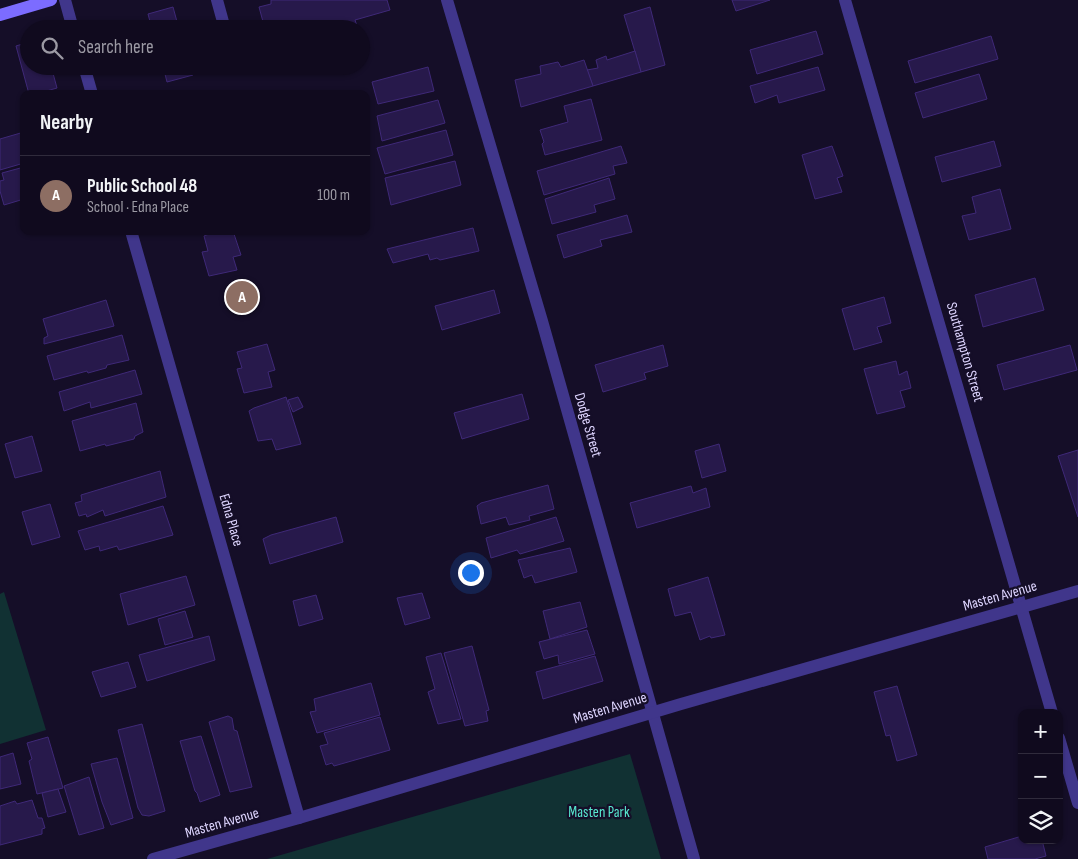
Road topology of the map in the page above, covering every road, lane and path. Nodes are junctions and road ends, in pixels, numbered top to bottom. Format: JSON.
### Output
{"nodes":[{"id":1,"x":51,"y":0,"type":"edge"},
{"id":2,"x":65,"y":0,"type":"edge"},
{"id":3,"x":216,"y":0,"type":"edge"},
{"id":4,"x":447,"y":0,"type":"edge"},
{"id":5,"x":845,"y":0,"type":"edge"},
{"id":6,"x":0,"y":15,"type":"edge"},
{"id":7,"x":71,"y":20,"type":"edge"},
{"id":8,"x":222,"y":20,"type":"edge"},
{"id":9,"x":87,"y":75,"type":"edge"},
{"id":10,"x":91,"y":90,"type":"edge"},
{"id":11,"x":132,"y":235,"type":"edge"},
{"id":12,"x":1078,"y":591,"type":"edge"},
{"id":13,"x":1022,"y":607,"type":"junction"},
{"id":14,"x":1051,"y":709,"type":"edge"},
{"id":15,"x":652,"y":712,"type":"junction"},
{"id":16,"x":1063,"y":752,"type":"edge"},
{"id":17,"x":1078,"y":803,"type":"edge"},
{"id":18,"x":299,"y":818,"type":"junction"},
{"id":19,"x":152,"y":859,"type":"edge"},
{"id":20,"x":694,"y":859,"type":"edge"}],
"edges":[{"from":1,"to":6,"type":"street"},
{"from":2,"to":7,"type":"street"},
{"from":3,"to":8,"type":"street"},
{"from":4,"to":15,"type":"street","name":"Dodge Street"},
{"from":5,"to":13,"type":"street","name":"Southampton Street"},
{"from":9,"to":10,"type":"street"},
{"from":11,"to":18,"type":"street","name":"Edna Place"},
{"from":12,"to":13,"type":"street","name":"Masten Avenue"},
{"from":13,"to":14,"type":"street","name":"Southampton Street"},
{"from":13,"to":15,"type":"street","name":"Masten Avenue"},
{"from":15,"to":18,"type":"street","name":"Masten Avenue"},
{"from":15,"to":20,"type":"street","name":"Dodge Street"},
{"from":16,"to":17,"type":"street"},
{"from":18,"to":19,"type":"street","name":"Masten Avenue"}]}
